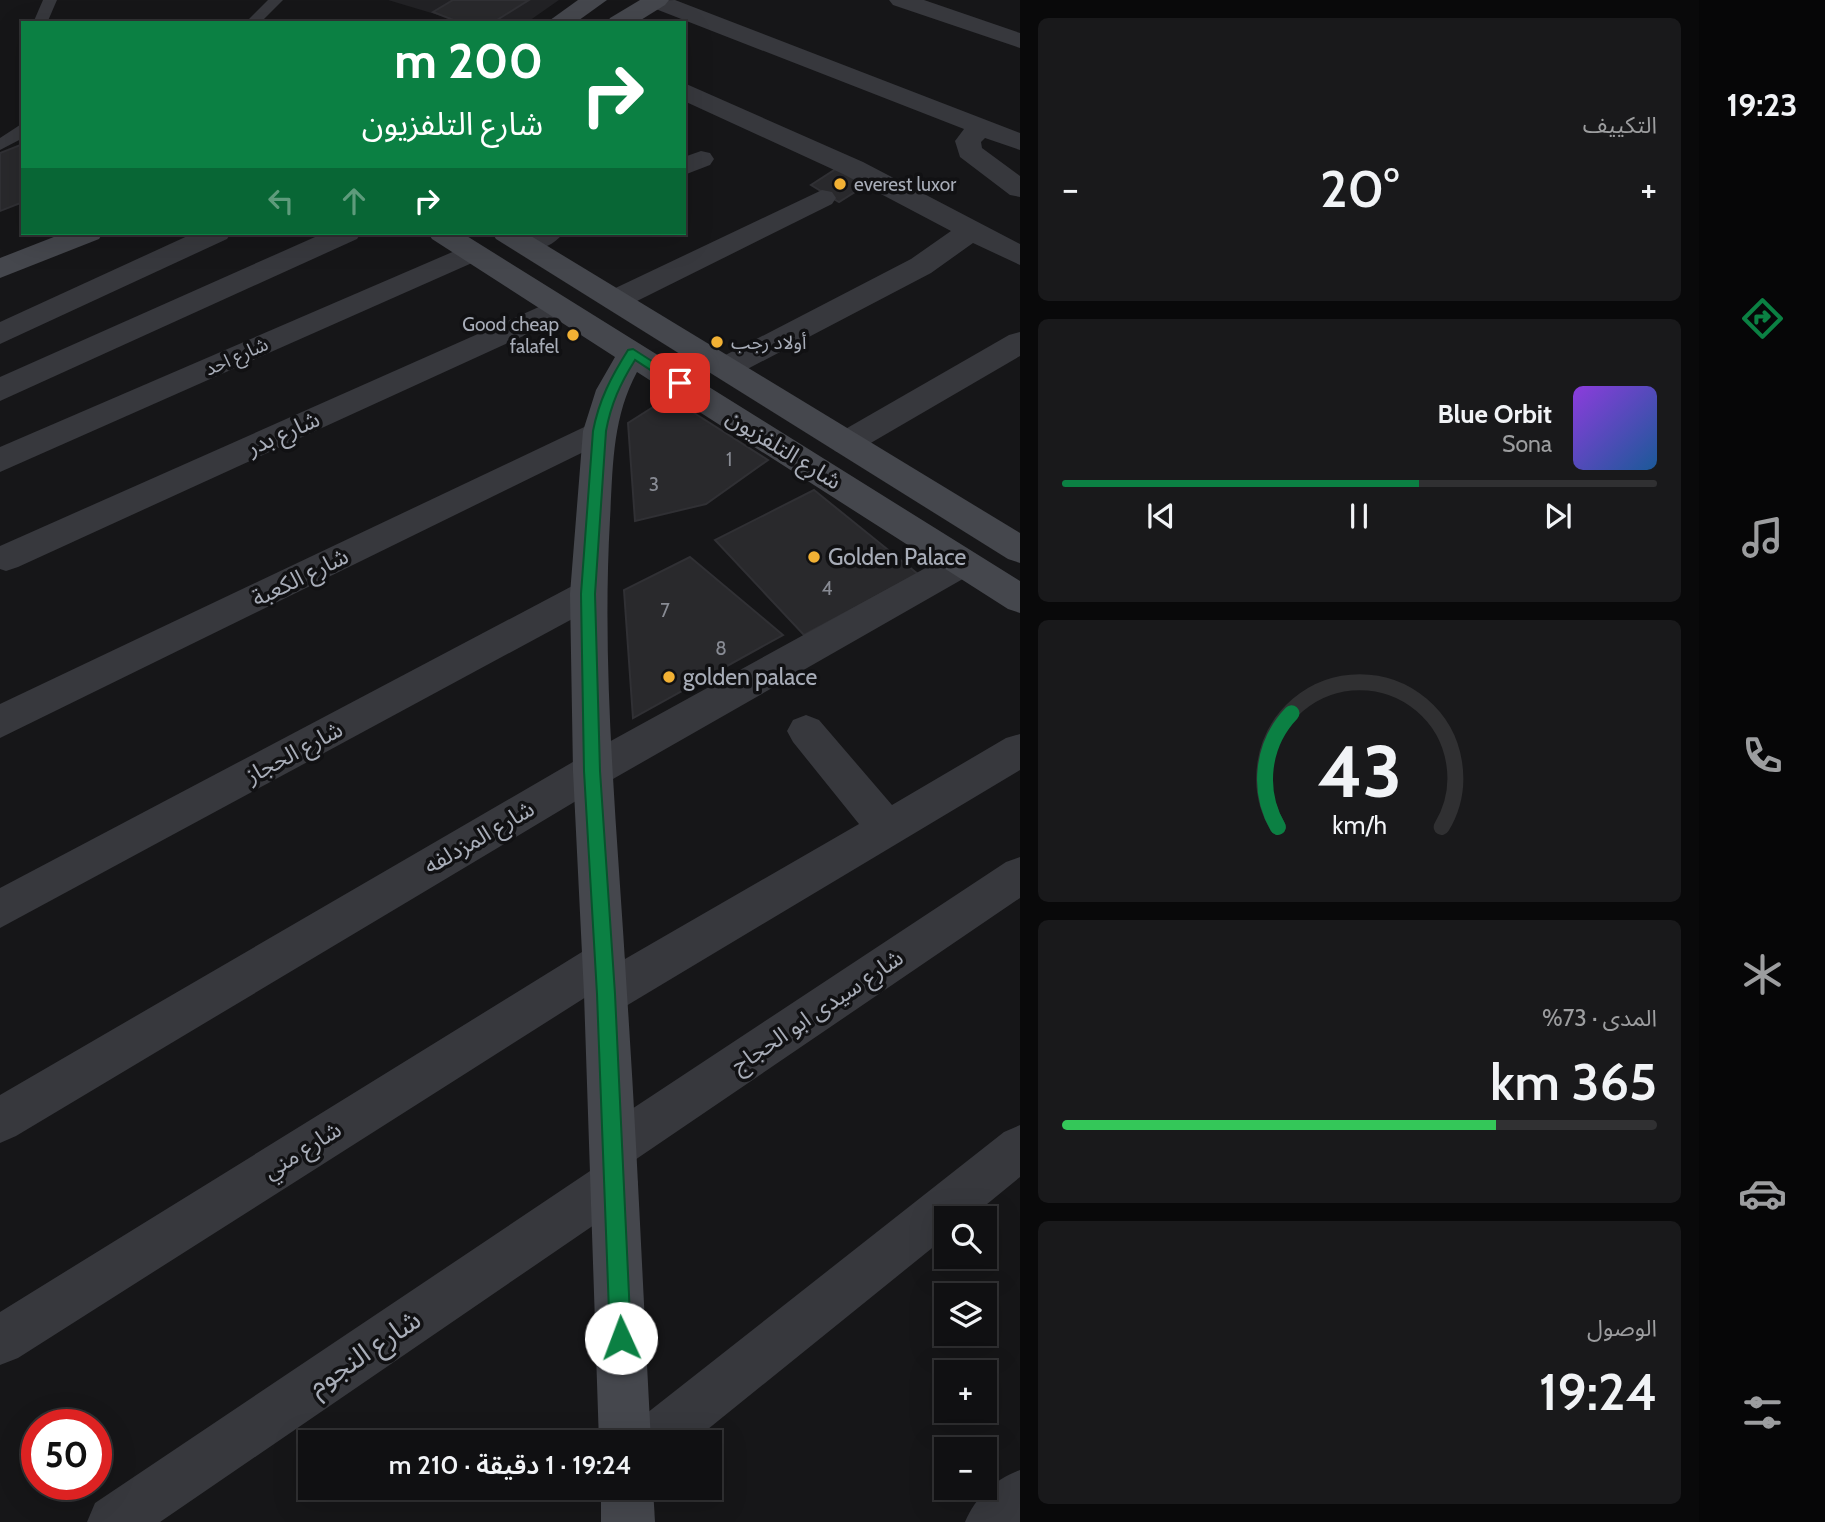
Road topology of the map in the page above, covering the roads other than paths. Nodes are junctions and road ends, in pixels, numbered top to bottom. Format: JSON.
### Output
{"nodes":[{"id":1,"x":50,"y":0,"type":"edge"},
{"id":2,"x":276,"y":0,"type":"edge"},
{"id":3,"x":595,"y":0,"type":"edge"},
{"id":4,"x":656,"y":0,"type":"edge"},
{"id":5,"x":910,"y":1,"type":"edge"},
{"id":6,"x":41,"y":21,"type":"edge"},
{"id":7,"x":254,"y":21,"type":"edge"},
{"id":8,"x":561,"y":21,"type":"edge"},
{"id":9,"x":622,"y":21,"type":"edge"},
{"id":10,"x":1020,"y":41,"type":"edge"},
{"id":11,"x":686,"y":92,"type":"edge"},
{"id":12,"x":979,"y":128,"type":"junction"},
{"id":13,"x":21,"y":132,"type":"edge"},
{"id":14,"x":1020,"y":142,"type":"edge"},
{"id":15,"x":0,"y":145,"type":"edge"},
{"id":16,"x":1020,"y":189,"type":"edge"},
{"id":17,"x":822,"y":198,"type":"dead end"},
{"id":18,"x":972,"y":230,"type":"junction"},
{"id":19,"x":21,"y":234,"type":"edge"},
{"id":20,"x":84,"y":235,"type":"edge"},
{"id":21,"x":213,"y":235,"type":"edge"},
{"id":22,"x":342,"y":235,"type":"edge"},
{"id":23,"x":445,"y":235,"type":"edge"},
{"id":24,"x":527,"y":237,"type":"edge"},
{"id":25,"x":0,"y":242,"type":"edge"},
{"id":26,"x":471,"y":253,"type":"junction"},
{"id":27,"x":1020,"y":256,"type":"edge"},
{"id":28,"x":0,"y":269,"type":"edge"},
{"id":29,"x":615,"y":300,"type":"junction"},
{"id":30,"x":559,"y":308,"type":"junction"},
{"id":31,"x":0,"y":334,"type":"edge"},
{"id":32,"x":1020,"y":342,"type":"edge"},
{"id":33,"x":633,"y":353,"type":"junction"},
{"id":34,"x":725,"y":368,"type":"junction"},
{"id":35,"x":0,"y":390,"type":"edge"},
{"id":36,"x":599,"y":431,"type":"junction"},
{"id":37,"x":846,"y":443,"type":"junction"},
{"id":38,"x":0,"y":460,"type":"edge"},
{"id":39,"x":1020,"y":550,"type":"edge"},
{"id":40,"x":6,"y":558,"type":"dead end"},
{"id":41,"x":963,"y":563,"type":"junction"},
{"id":42,"x":588,"y":594,"type":"junction"},
{"id":43,"x":1020,"y":599,"type":"edge"},
{"id":44,"x":0,"y":722,"type":"edge"},
{"id":45,"x":806,"y":731,"type":"dead end"},
{"id":46,"x":1020,"y":750,"type":"edge"},
{"id":47,"x":592,"y":771,"type":"junction"},
{"id":48,"x":887,"y":828,"type":"junction"},
{"id":49,"x":1020,"y":875,"type":"edge"},
{"id":50,"x":0,"y":909,"type":"edge"},
{"id":51,"x":605,"y":977,"type":"junction"},
{"id":52,"x":0,"y":1119,"type":"edge"},
{"id":53,"x":1020,"y":1148,"type":"edge"},
{"id":54,"x":614,"y":1165,"type":"junction"},
{"id":55,"x":0,"y":1340,"type":"edge"},
{"id":56,"x":625,"y":1430,"type":"edge"},
{"id":57,"x":666,"y":1430,"type":"edge"},
{"id":58,"x":1020,"y":1496,"type":"edge"},
{"id":59,"x":114,"y":1522,"type":"edge"},
{"id":60,"x":992,"y":1522,"type":"edge"}],
"edges":[{"from":1,"to":6,"type":"lane"},
{"from":2,"to":7,"type":"lane"},
{"from":3,"to":8,"type":"main road"},
{"from":4,"to":9,"type":"main road"},
{"from":4,"to":12,"type":"street"},
{"from":5,"to":10,"type":"street"},
{"from":11,"to":18,"type":"street"},
{"from":12,"to":14,"type":"street"},
{"from":12,"to":16,"type":"street"},
{"from":13,"to":15,"type":"lane"},
{"from":17,"to":29,"type":"street"},
{"from":18,"to":27,"type":"street"},
{"from":18,"to":34,"type":"street"},
{"from":19,"to":25,"type":"main road"},
{"from":20,"to":28,"type":"main road"},
{"from":21,"to":31,"type":"street"},
{"from":22,"to":35,"type":"street"},
{"from":23,"to":26,"type":"main road","name":"شارع التلفزيون"},
{"from":24,"to":29,"type":"main road","name":"شارع التلفزيون"},
{"from":26,"to":30,"type":"main road","name":"شارع التلفزيون"},
{"from":26,"to":38,"type":"street","name":"شارع احد"},
{"from":29,"to":34,"type":"main road","name":"شارع التلفزيون"},
{"from":30,"to":33,"type":"main road","name":"شارع التلفزيون"},
{"from":30,"to":40,"type":"street","name":"شارع بدر"},
{"from":32,"to":37,"type":"street"},
{"from":33,"to":36,"type":"main road"},
{"from":33,"to":41,"type":"main road","name":"شارع التلفزيون"},
{"from":34,"to":37,"type":"main road","name":"شارع التلفزيون"},
{"from":36,"to":42,"type":"main road"},
{"from":36,"to":44,"type":"street","name":"شارع الكعبة"},
{"from":37,"to":39,"type":"main road","name":"شارع التلفزيون"},
{"from":41,"to":43,"type":"main road","name":"شارع التلفزيون"},
{"from":41,"to":47,"type":"street","name":"شارع المزدلفه"},
{"from":42,"to":47,"type":"main road"},
{"from":42,"to":50,"type":"street","name":"شارع الحجاز"},
{"from":45,"to":48,"type":"street"},
{"from":46,"to":48,"type":"street","name":"شارع مني"},
{"from":47,"to":51,"type":"main road"},
{"from":47,"to":52,"type":"street","name":"شارع المزدلفه"},
{"from":48,"to":51,"type":"street","name":"شارع مني"},
{"from":49,"to":54,"type":"street","name":"شارع سيدى ابو الحجاج"},
{"from":51,"to":54,"type":"main road"},
{"from":51,"to":55,"type":"street","name":"شارع مني"},
{"from":53,"to":57,"type":"street"},
{"from":54,"to":56,"type":"main road"},
{"from":54,"to":59,"type":"street","name":"شارع النجوم"},
{"from":58,"to":60,"type":"street"}]}
